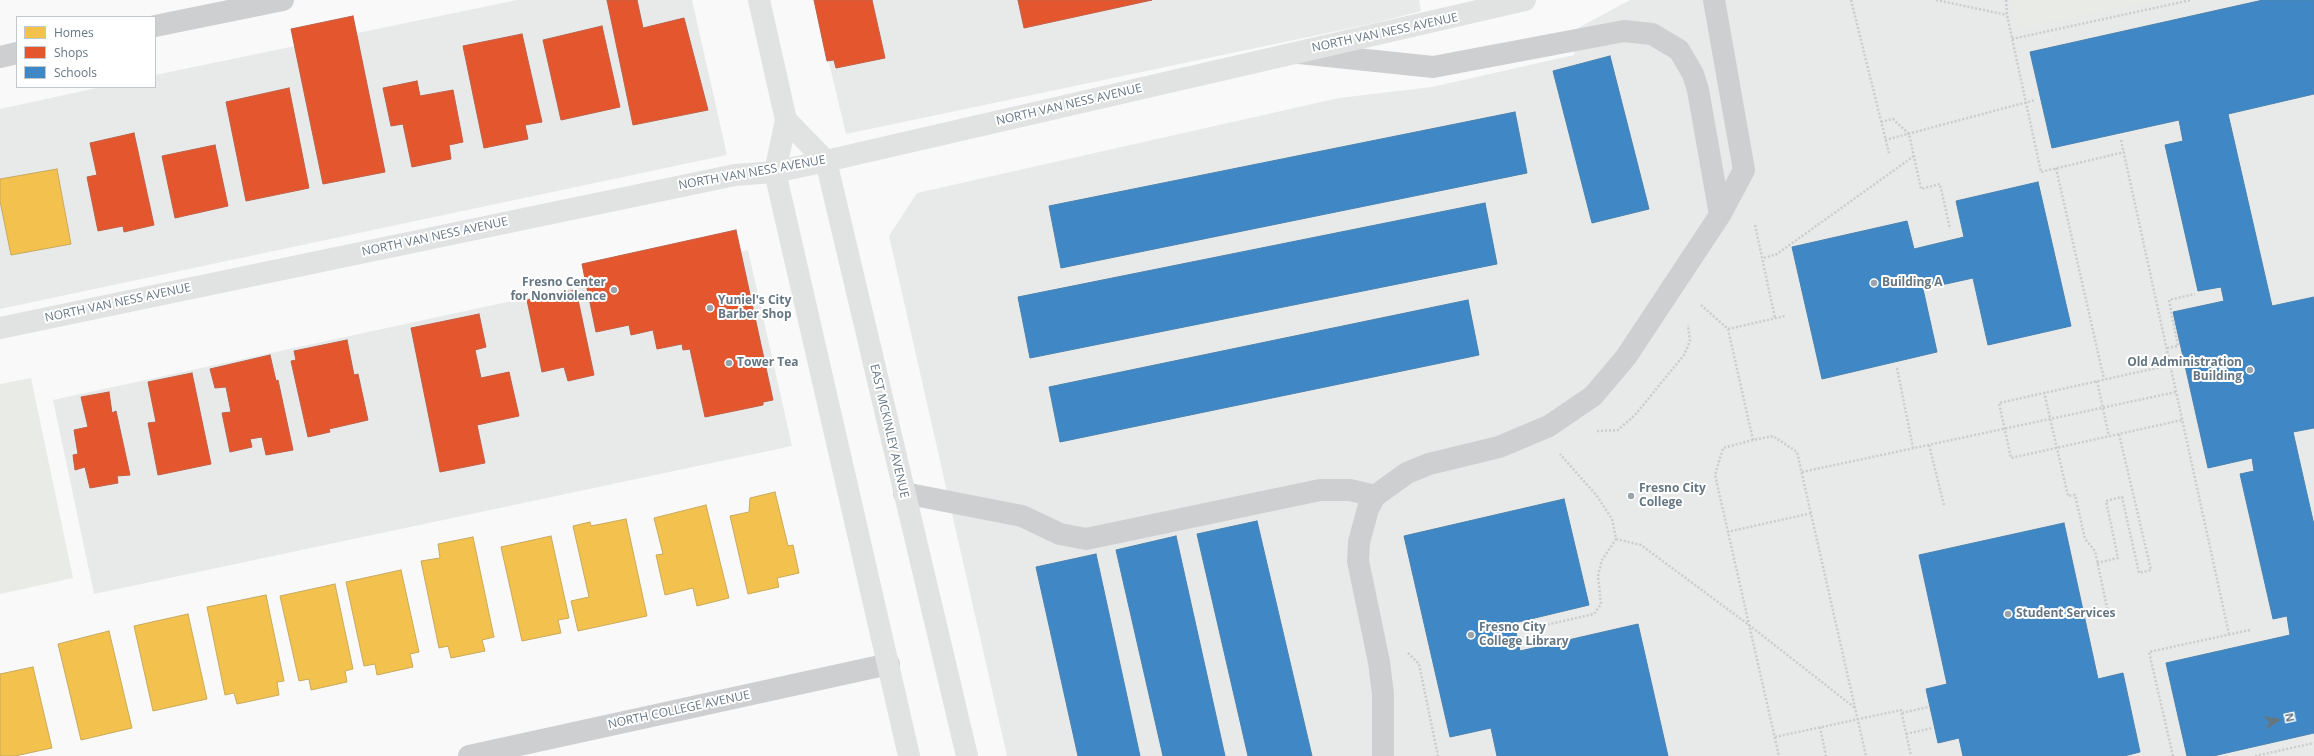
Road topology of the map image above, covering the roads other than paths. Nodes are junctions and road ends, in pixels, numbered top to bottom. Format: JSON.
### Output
{"nodes":[{"id":1,"x":283,"y":0,"type":"edge"},
{"id":2,"x":759,"y":0,"type":"edge"},
{"id":3,"x":1525,"y":0,"type":"edge"},
{"id":4,"x":1714,"y":0,"type":"edge"},
{"id":5,"x":156,"y":26,"type":"edge"},
{"id":6,"x":16,"y":53,"type":"edge"},
{"id":7,"x":1294,"y":53,"type":"junction"},
{"id":8,"x":0,"y":56,"type":"edge"},
{"id":9,"x":786,"y":120,"type":"junction"},
{"id":10,"x":826,"y":161,"type":"junction"},
{"id":11,"x":775,"y":172,"type":"junction"},
{"id":12,"x":1720,"y":215,"type":"junction"},
{"id":13,"x":0,"y":328,"type":"edge"},
{"id":14,"x":904,"y":493,"type":"junction"},
{"id":15,"x":1375,"y":496,"type":"junction"},
{"id":16,"x":889,"y":664,"type":"junction"},
{"id":17,"x":469,"y":756,"type":"edge"},
{"id":18,"x":909,"y":756,"type":"edge"},
{"id":19,"x":967,"y":756,"type":"edge"},
{"id":20,"x":1383,"y":756,"type":"edge"}],
"edges":[{"from":1,"to":5,"type":"street"},
{"from":2,"to":9,"type":"main road"},
{"from":3,"to":7,"type":"main road","name":"NORTH VAN NESS AVENUE"},
{"from":4,"to":12,"type":"street"},
{"from":6,"to":8,"type":"street"},
{"from":7,"to":10,"type":"main road","name":"NORTH VAN NESS AVENUE"},
{"from":7,"to":12,"type":"street"},
{"from":9,"to":10,"type":"main road"},
{"from":9,"to":11,"type":"main road"},
{"from":10,"to":11,"type":"main road","name":"NORTH VAN NESS AVENUE"},
{"from":10,"to":14,"type":"main road","name":"EAST MCKINLEY AVENUE"},
{"from":11,"to":13,"type":"main road","name":"NORTH VAN NESS AVENUE"},
{"from":11,"to":16,"type":"main road"},
{"from":12,"to":15,"type":"street"},
{"from":14,"to":15,"type":"street"},
{"from":14,"to":19,"type":"main road","name":"EAST MCKINLEY AVENUE"},
{"from":15,"to":20,"type":"street"},
{"from":16,"to":17,"type":"street","name":"NORTH COLLEGE AVENUE"},
{"from":16,"to":18,"type":"main road"}]}
